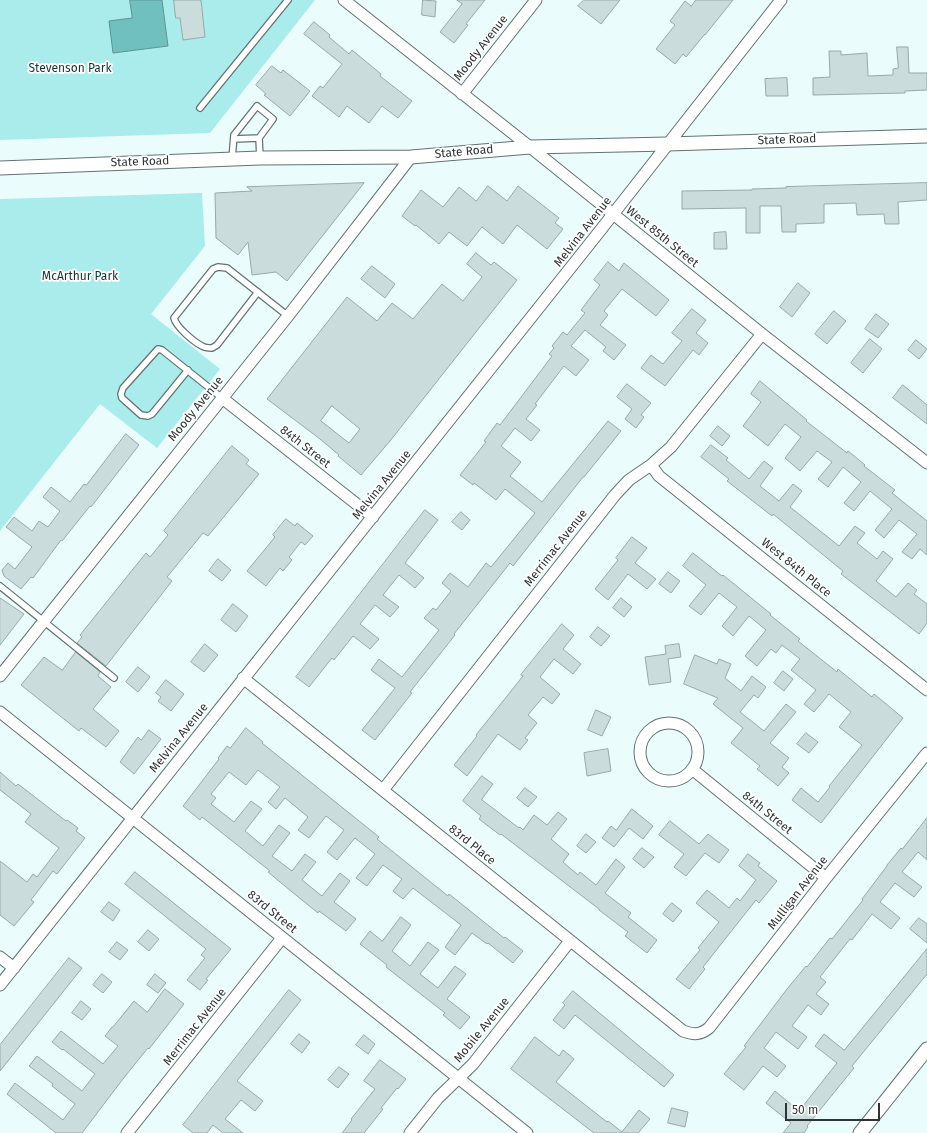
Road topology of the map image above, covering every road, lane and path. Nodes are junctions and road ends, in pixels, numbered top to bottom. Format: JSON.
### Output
{"nodes":[{"id":1,"x":344,"y":0,"type":"edge"},
{"id":2,"x":536,"y":0,"type":"edge"},
{"id":3,"x":781,"y":0,"type":"edge"},
{"id":4,"x":284,"y":1,"type":"edge"},
{"id":5,"x":462,"y":94,"type":"junction"},
{"id":6,"x":200,"y":108,"type":"dead end"},
{"id":7,"x":927,"y":136,"type":"edge"},
{"id":8,"x":259,"y":138,"type":"junction"},
{"id":9,"x":234,"y":139,"type":"junction"},
{"id":10,"x":668,"y":144,"type":"junction"},
{"id":11,"x":530,"y":147,"type":"junction"},
{"id":12,"x":411,"y":157,"type":"junction"},
{"id":13,"x":260,"y":158,"type":"junction"},
{"id":14,"x":232,"y":159,"type":"junction"},
{"id":15,"x":0,"y":168,"type":"edge"},
{"id":16,"x":613,"y":214,"type":"junction"},
{"id":17,"x":258,"y":292,"type":"junction"},
{"id":18,"x":288,"y":316,"type":"junction"},
{"id":19,"x":762,"y":334,"type":"junction"},
{"id":20,"x":188,"y":370,"type":"junction"},
{"id":21,"x":222,"y":398,"type":"junction"},
{"id":22,"x":927,"y":463,"type":"edge"},
{"id":23,"x":651,"y":464,"type":"junction"},
{"id":24,"x":373,"y":517,"type":"junction"},
{"id":25,"x":0,"y":586,"type":"edge"},
{"id":26,"x":43,"y":621,"type":"junction"},
{"id":27,"x":0,"y":676,"type":"edge"},
{"id":28,"x":114,"y":678,"type":"dead end"},
{"id":29,"x":243,"y":678,"type":"junction"},
{"id":30,"x":927,"y":690,"type":"edge"},
{"id":31,"x":0,"y":712,"type":"edge"},
{"id":32,"x":927,"y":753,"type":"edge"},
{"id":33,"x":692,"y":769,"type":"junction"},
{"id":34,"x":383,"y":790,"type":"junction"},
{"id":35,"x":132,"y":817,"type":"junction"},
{"id":36,"x":826,"y":878,"type":"junction"},
{"id":37,"x":282,"y":938,"type":"junction"},
{"id":38,"x":570,"y":941,"type":"junction"},
{"id":39,"x":0,"y":957,"type":"edge"},
{"id":40,"x":14,"y":968,"type":"junction"},
{"id":41,"x":0,"y":985,"type":"edge"},
{"id":42,"x":683,"y":1031,"type":"joint"},
{"id":43,"x":927,"y":1049,"type":"edge"},
{"id":44,"x":458,"y":1078,"type":"junction"},
{"id":45,"x":127,"y":1133,"type":"edge"},
{"id":46,"x":410,"y":1133,"type":"edge"},
{"id":47,"x":527,"y":1133,"type":"edge"},
{"id":48,"x":860,"y":1133,"type":"edge"}],
"edges":[{"from":1,"to":5,"type":"street","name":"West 85th Street"},
{"from":2,"to":5,"type":"street","name":"Moody Avenue"},
{"from":3,"to":10,"type":"street","name":"Melvina Avenue"},
{"from":4,"to":6,"type":"lane"},
{"from":5,"to":11,"type":"street","name":"West 85th Street"},
{"from":7,"to":10,"type":"street","name":"State Road"},
{"from":8,"to":9,"type":"lane"},
{"from":8,"to":9,"type":"lane"},
{"from":8,"to":13,"type":"lane"},
{"from":9,"to":14,"type":"lane"},
{"from":10,"to":11,"type":"street","name":"State Road"},
{"from":10,"to":16,"type":"street","name":"Melvina Avenue"},
{"from":11,"to":12,"type":"street","name":"State Road"},
{"from":11,"to":16,"type":"street","name":"West 85th Street"},
{"from":12,"to":13,"type":"street","name":"State Road"},
{"from":12,"to":18,"type":"street","name":"Moody Avenue"},
{"from":13,"to":14,"type":"street","name":"State Road"},
{"from":14,"to":15,"type":"street","name":"State Road"},
{"from":16,"to":19,"type":"street","name":"West 85th Street"},
{"from":16,"to":24,"type":"street","name":"Melvina Avenue"},
{"from":17,"to":17,"type":"lane"},
{"from":17,"to":18,"type":"lane"},
{"from":18,"to":21,"type":"street","name":"Moody Avenue"},
{"from":19,"to":22,"type":"street","name":"West 85th Street"},
{"from":19,"to":23,"type":"street","name":"Merrimac Avenue"},
{"from":20,"to":20,"type":"lane"},
{"from":20,"to":21,"type":"lane"},
{"from":21,"to":24,"type":"street","name":"84th Street"},
{"from":21,"to":26,"type":"street","name":"Moody Avenue"},
{"from":23,"to":30,"type":"street","name":"West 84th Place"},
{"from":23,"to":34,"type":"street","name":"Merrimac Avenue"},
{"from":24,"to":29,"type":"street","name":"Melvina Avenue"},
{"from":25,"to":26,"type":"lane"},
{"from":26,"to":27,"type":"street","name":"Moody Avenue"},
{"from":26,"to":28,"type":"lane"},
{"from":29,"to":34,"type":"street","name":"83rd Place"},
{"from":29,"to":35,"type":"street","name":"Melvina Avenue"},
{"from":31,"to":35,"type":"street","name":"83rd Street"},
{"from":32,"to":36,"type":"street","name":"Mulligan Avenue"},
{"from":33,"to":33,"type":"street"},
{"from":33,"to":36,"type":"street","name":"84th Street"},
{"from":34,"to":38,"type":"street","name":"83rd Place"},
{"from":35,"to":37,"type":"street","name":"83rd Street"},
{"from":35,"to":40,"type":"street","name":"Melvina Avenue"},
{"from":36,"to":42,"type":"street","name":"Mulligan Avenue"},
{"from":37,"to":44,"type":"street","name":"83rd Street"},
{"from":37,"to":45,"type":"street","name":"Merrimac Avenue"},
{"from":38,"to":42,"type":"street","name":"83rd Place"},
{"from":38,"to":44,"type":"street","name":"Mobile Avenue"},
{"from":39,"to":40,"type":"street"},
{"from":40,"to":41,"type":"street","name":"Melvina Avenue"},
{"from":43,"to":48,"type":"street"},
{"from":44,"to":46,"type":"street","name":"Mobile Avenue"},
{"from":44,"to":47,"type":"street","name":"83rd Street"}]}
